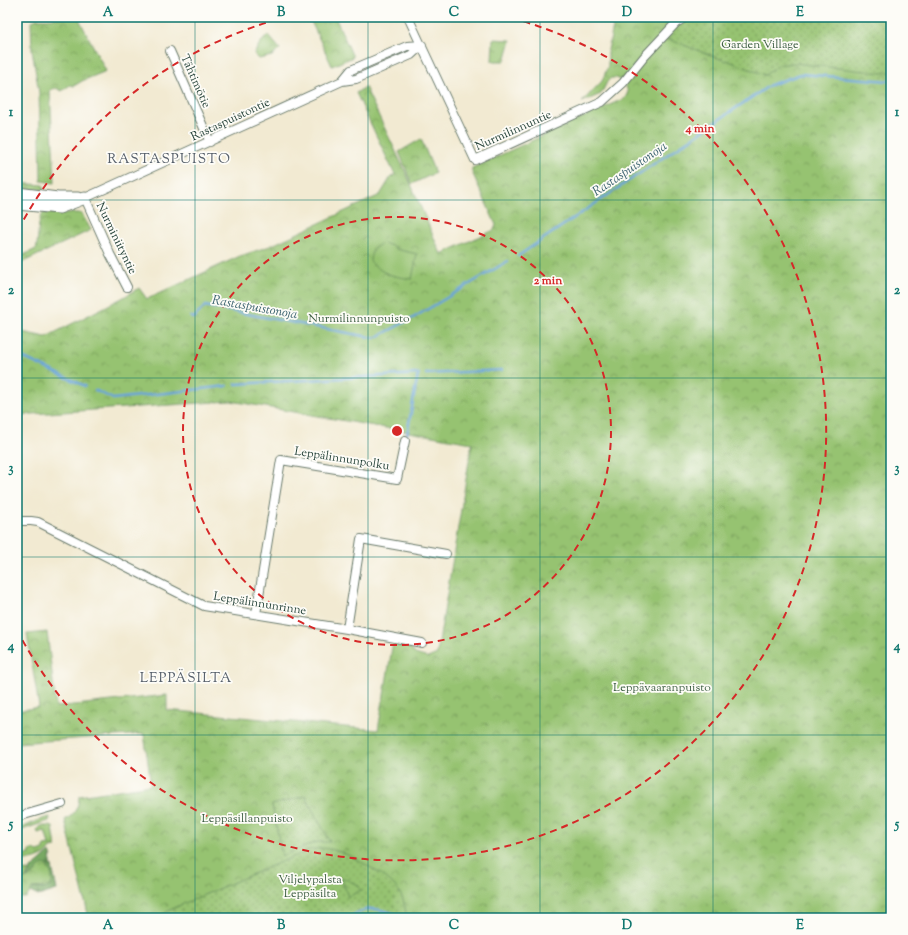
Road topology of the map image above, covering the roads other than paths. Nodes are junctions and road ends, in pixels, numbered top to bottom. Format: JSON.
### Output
{"nodes":[{"id":1,"x":408,"y":17,"type":"edge"},
{"id":2,"x":686,"y":17,"type":"edge"},
{"id":3,"x":422,"y":45,"type":"junction"},
{"id":4,"x":170,"y":51,"type":"dead end"},
{"id":5,"x":210,"y":142,"type":"junction"},
{"id":6,"x":17,"y":193,"type":"edge"},
{"id":7,"x":85,"y":198,"type":"junction"},
{"id":8,"x":17,"y":204,"type":"edge"},
{"id":9,"x":127,"y":287,"type":"dead end"},
{"id":10,"x":405,"y":442,"type":"dead end"},
{"id":11,"x":17,"y":521,"type":"edge"},
{"id":12,"x":446,"y":554,"type":"dead end"},
{"id":13,"x":256,"y":614,"type":"junction"},
{"id":14,"x":347,"y":629,"type":"junction"},
{"id":15,"x":422,"y":644,"type":"dead end"},
{"id":16,"x":62,"y":804,"type":"dead end"},
{"id":17,"x":17,"y":818,"type":"edge"}],
"edges":[{"from":1,"to":3,"type":"street","name":"Nurmilinnuntie"},
{"from":2,"to":3,"type":"street","name":"Nurmilinnuntie"},
{"from":3,"to":5,"type":"street","name":"Rastaspuistontie"},
{"from":4,"to":5,"type":"street","name":"Tähtimötie"},
{"from":5,"to":7,"type":"street","name":"Rastaspuistontie"},
{"from":6,"to":7,"type":"street","name":"Rastaspuistontie"},
{"from":7,"to":8,"type":"street","name":"Rastaspuistontie"},
{"from":7,"to":9,"type":"street","name":"Nurminiityntie"},
{"from":10,"to":13,"type":"street","name":"Leppälinnunpolku"},
{"from":11,"to":13,"type":"street","name":"Leppälinnunrinne"},
{"from":12,"to":14,"type":"street"},
{"from":13,"to":14,"type":"street","name":"Leppälinnunrinne"},
{"from":14,"to":15,"type":"street","name":"Leppälinnunrinne"},
{"from":16,"to":17,"type":"street"}]}
